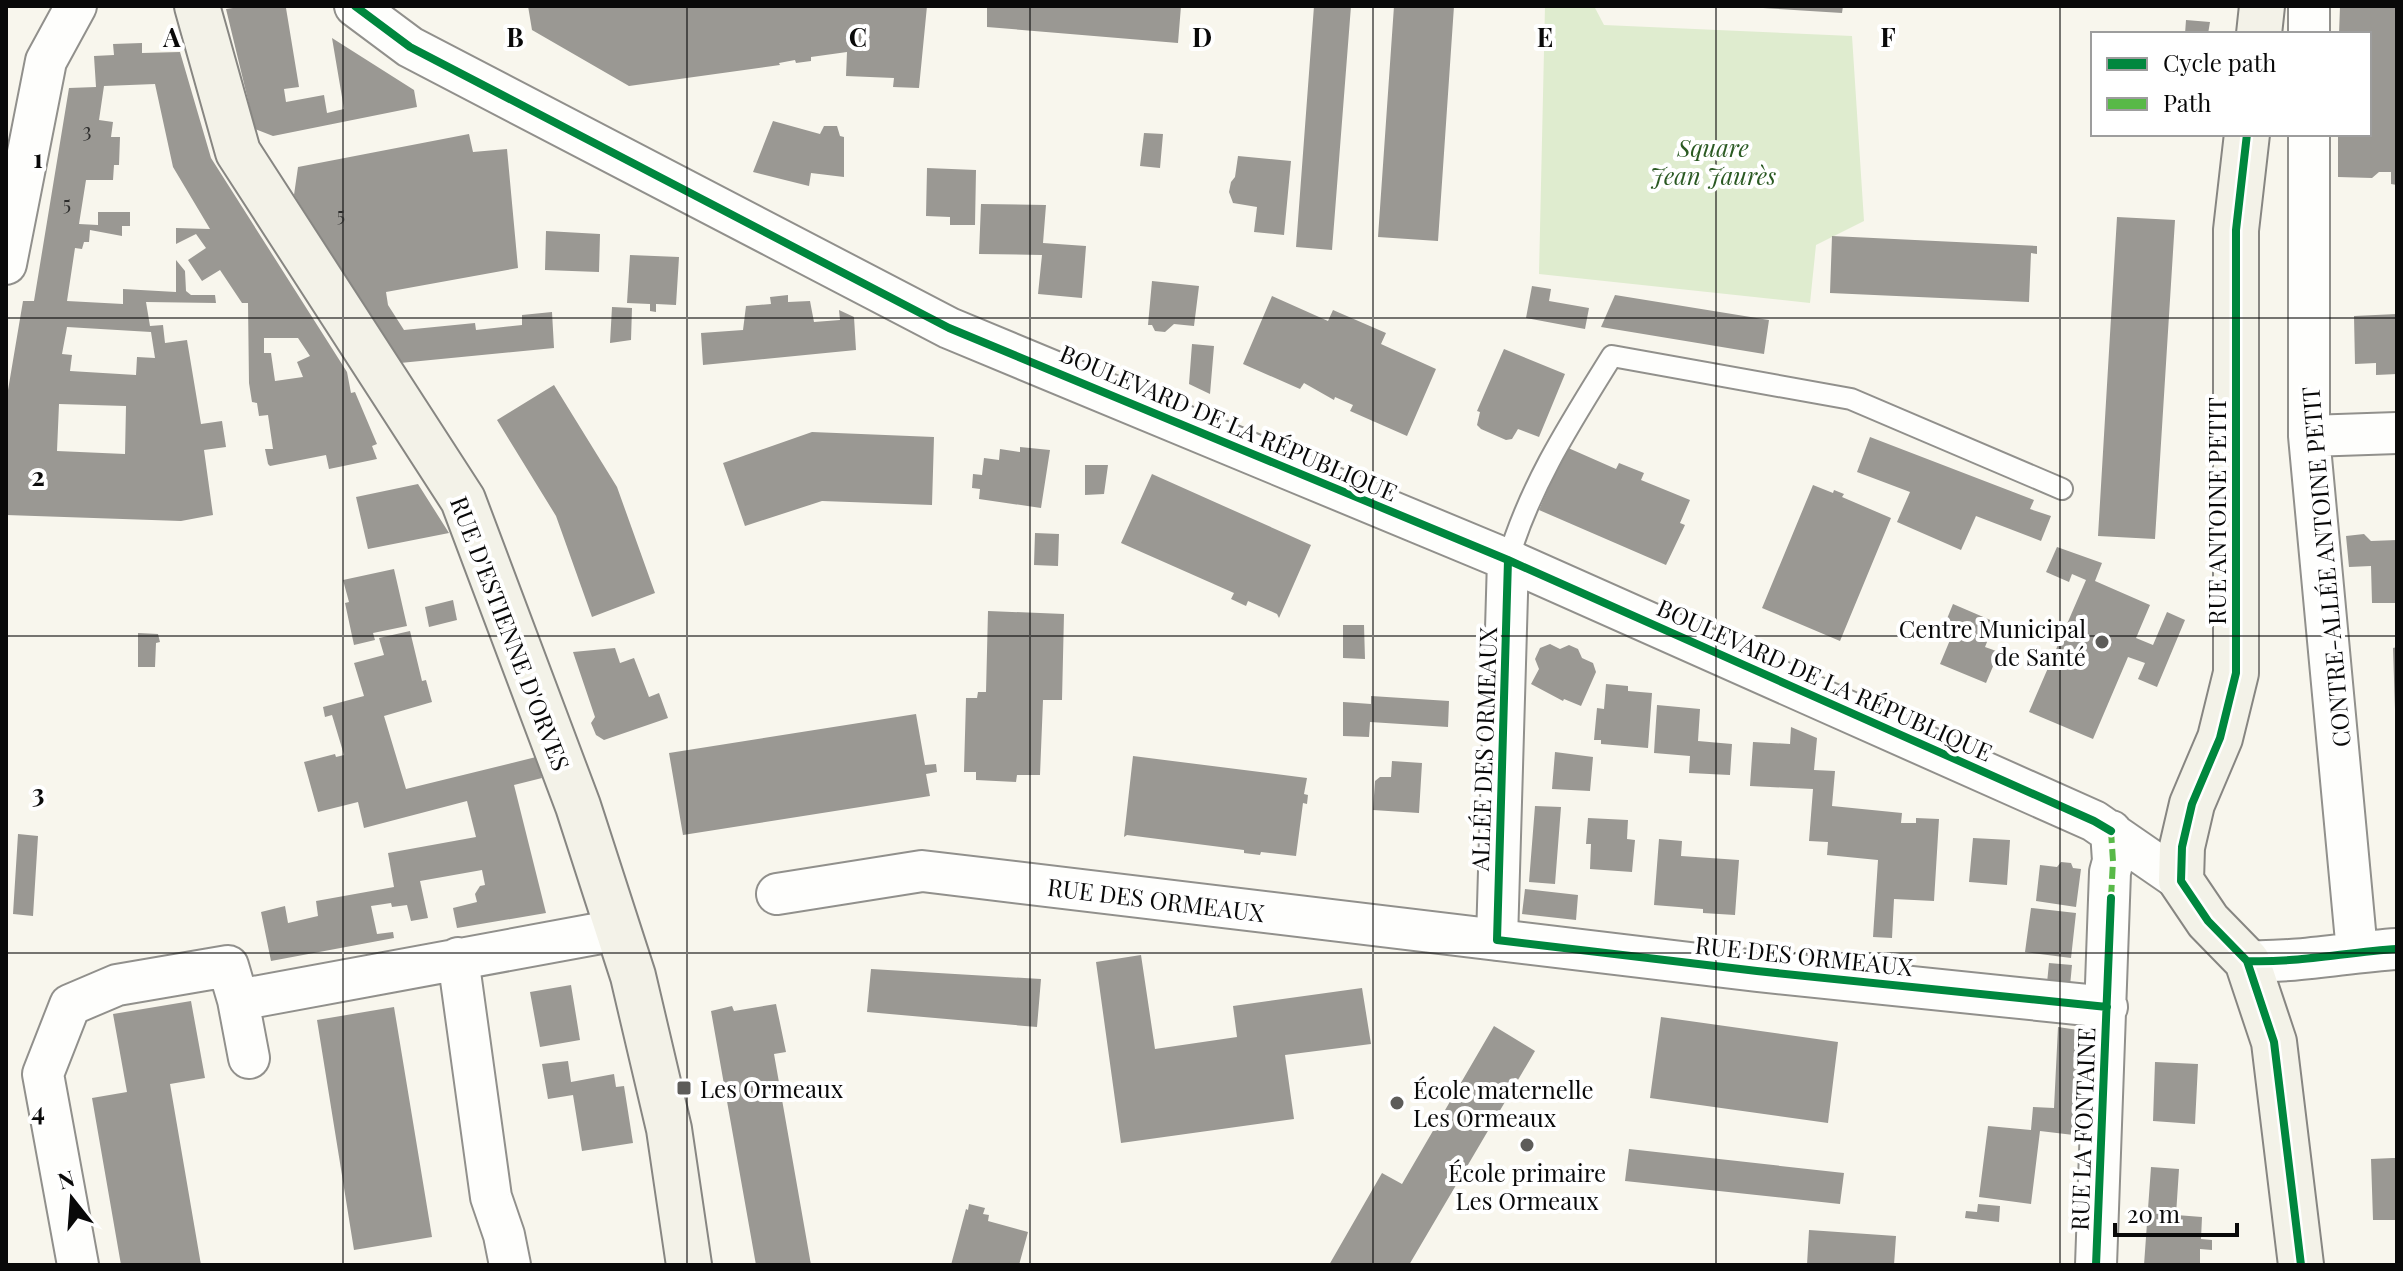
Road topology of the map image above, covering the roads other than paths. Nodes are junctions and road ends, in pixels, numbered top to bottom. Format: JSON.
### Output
{"nodes":[{"id":1,"x":76,"y":6,"type":"edge"},
{"id":2,"x":197,"y":6,"type":"edge"},
{"id":3,"x":355,"y":6,"type":"edge"},
{"id":4,"x":2262,"y":6,"type":"edge"},
{"id":5,"x":2309,"y":6,"type":"edge"},
{"id":6,"x":2259,"y":32,"type":"edge"},
{"id":7,"x":2309,"y":32,"type":"edge"},
{"id":8,"x":2247,"y":136,"type":"edge"},
{"id":9,"x":2309,"y":136,"type":"edge"},
{"id":10,"x":6,"y":264,"type":"edge"},
{"id":11,"x":2397,"y":433,"type":"edge"},
{"id":12,"x":2309,"y":436,"type":"junction"},
{"id":13,"x":2062,"y":489,"type":"dead end"},
{"id":14,"x":1508,"y":560,"type":"junction"},
{"id":15,"x":2111,"y":831,"type":"junction"},
{"id":16,"x":2181,"y":881,"type":"junction"},
{"id":17,"x":777,"y":894,"type":"dead end"},
{"id":18,"x":617,"y":930,"type":"junction"},
{"id":19,"x":1497,"y":940,"type":"junction"},
{"id":20,"x":2397,"y":949,"type":"edge"},
{"id":21,"x":2357,"y":952,"type":"junction"},
{"id":22,"x":458,"y":958,"type":"junction"},
{"id":23,"x":2247,"y":961,"type":"junction"},
{"id":24,"x":238,"y":1000,"type":"junction"},
{"id":25,"x":2107,"y":1007,"type":"junction"},
{"id":26,"x":249,"y":1058,"type":"dead end"},
{"id":27,"x":78,"y":1265,"type":"edge"},
{"id":28,"x":510,"y":1265,"type":"edge"},
{"id":29,"x":689,"y":1265,"type":"edge"},
{"id":30,"x":2096,"y":1265,"type":"edge"},
{"id":31,"x":2301,"y":1265,"type":"edge"}],
"edges":[{"from":1,"to":10,"type":"street"},
{"from":2,"to":18,"type":"main road","name":"RUE D'ESTIENNE D'ORVES"},
{"from":3,"to":14,"type":"street","name":"BOULEVARD DE LA RÉPUBLIQUE"},
{"from":4,"to":6,"type":"main road"},
{"from":5,"to":7,"type":"street"},
{"from":8,"to":16,"type":"main road","name":"RUE ANTOINE PETIT"},
{"from":9,"to":12,"type":"street","name":"CONTRE-ALLÉE ANTOINE PETIT"},
{"from":11,"to":12,"type":"street"},
{"from":12,"to":21,"type":"street","name":"CONTRE-ALLÉE ANTOINE PETIT"},
{"from":13,"to":14,"type":"lane"},
{"from":14,"to":15,"type":"street","name":"BOULEVARD DE LA RÉPUBLIQUE"},
{"from":14,"to":19,"type":"street","name":"ALLÉE DES ORMEAUX"},
{"from":15,"to":16,"type":"street","name":"BOULEVARD DE LA RÉPUBLIQUE"},
{"from":15,"to":25,"type":"street","name":"RUE LA FONTAINE"},
{"from":16,"to":23,"type":"main road"},
{"from":17,"to":19,"type":"street","name":"RUE DES ORMEAUX"},
{"from":18,"to":22,"type":"street"},
{"from":18,"to":29,"type":"main road","name":"RUE D'ESTIENNE D'ORVES"},
{"from":19,"to":25,"type":"street","name":"RUE DES ORMEAUX"},
{"from":20,"to":21,"type":"street"},
{"from":21,"to":23,"type":"street"},
{"from":22,"to":24,"type":"street"},
{"from":22,"to":28,"type":"street"},
{"from":23,"to":31,"type":"main road"},
{"from":24,"to":26,"type":"street"},
{"from":24,"to":27,"type":"street"},
{"from":25,"to":30,"type":"street","name":"RUE LA FONTAINE"}]}
